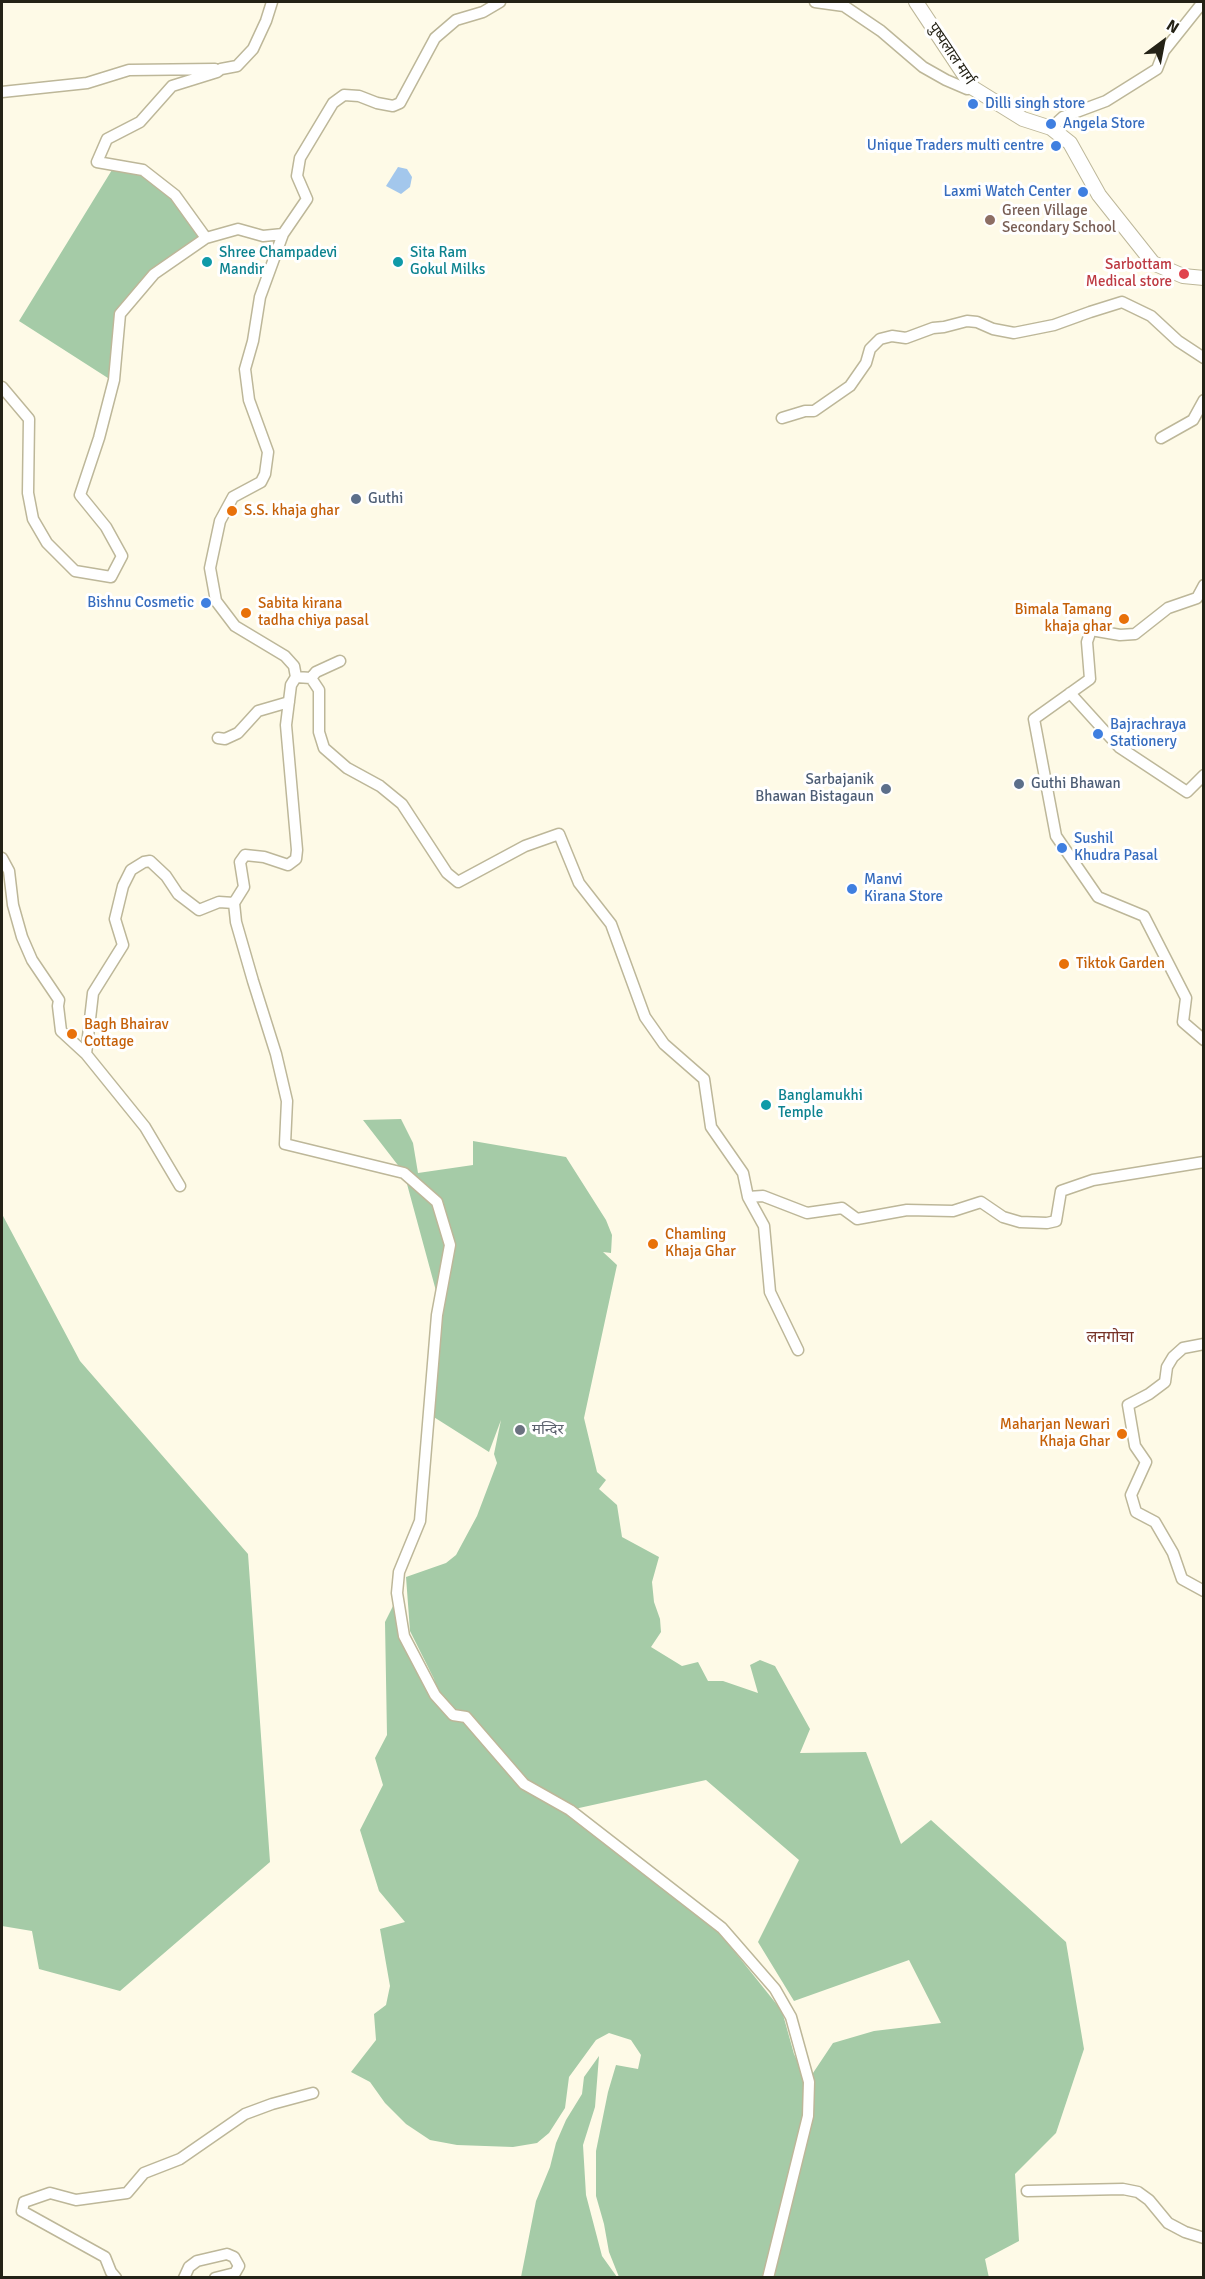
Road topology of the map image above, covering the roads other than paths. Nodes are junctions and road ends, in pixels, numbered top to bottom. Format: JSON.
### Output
{"nodes":[{"id":1,"x":272,"y":2,"type":"edge"},
{"id":2,"x":500,"y":2,"type":"edge"},
{"id":3,"x":815,"y":2,"type":"edge"},
{"id":4,"x":916,"y":2,"type":"edge"},
{"id":5,"x":1203,"y":2,"type":"edge"},
{"id":6,"x":221,"y":69,"type":"junction"},
{"id":7,"x":973,"y":88,"type":"junction"},
{"id":8,"x":2,"y":92,"type":"edge"},
{"id":9,"x":1051,"y":128,"type":"junction"},
{"id":10,"x":284,"y":234,"type":"junction"},
{"id":11,"x":206,"y":237,"type":"junction"},
{"id":12,"x":1203,"y":278,"type":"edge"},
{"id":13,"x":1203,"y":358,"type":"edge"},
{"id":14,"x":2,"y":387,"type":"edge"},
{"id":15,"x":1203,"y":400,"type":"edge"},
{"id":16,"x":782,"y":418,"type":"dead end"},
{"id":17,"x":1161,"y":438,"type":"dead end"},
{"id":18,"x":1203,"y":585,"type":"edge"},
{"id":19,"x":340,"y":661,"type":"dead end"},
{"id":20,"x":296,"y":677,"type":"junction"},
{"id":21,"x":311,"y":678,"type":"junction"},
{"id":22,"x":1070,"y":693,"type":"junction"},
{"id":23,"x":289,"y":702,"type":"junction"},
{"id":24,"x":218,"y":738,"type":"dead end"},
{"id":25,"x":1203,"y":775,"type":"edge"},
{"id":26,"x":2,"y":858,"type":"edge"},
{"id":27,"x":234,"y":903,"type":"junction"},
{"id":28,"x":1203,"y":1040,"type":"edge"},
{"id":29,"x":86,"y":1054,"type":"junction"},
{"id":30,"x":1203,"y":1162,"type":"edge"},
{"id":31,"x":180,"y":1185,"type":"dead end"},
{"id":32,"x":748,"y":1197,"type":"junction"},
{"id":33,"x":1203,"y":1344,"type":"edge"},
{"id":34,"x":798,"y":1350,"type":"dead end"},
{"id":35,"x":1203,"y":1591,"type":"edge"},
{"id":36,"x":313,"y":2093,"type":"dead end"},
{"id":37,"x":1027,"y":2191,"type":"dead end"},
{"id":38,"x":1203,"y":2238,"type":"edge"},
{"id":39,"x":116,"y":2277,"type":"edge"},
{"id":40,"x":184,"y":2277,"type":"edge"},
{"id":41,"x":215,"y":2277,"type":"edge"},
{"id":42,"x":768,"y":2277,"type":"edge"}],
"edges":[{"from":1,"to":6,"type":"street"},
{"from":2,"to":10,"type":"street"},
{"from":3,"to":7,"type":"street"},
{"from":4,"to":7,"type":"street","name":"पुष्पलाल मार्ग"},
{"from":5,"to":9,"type":"street"},
{"from":6,"to":8,"type":"street"},
{"from":6,"to":11,"type":"street"},
{"from":7,"to":9,"type":"street","name":"पुष्पलाल मार्ग"},
{"from":9,"to":12,"type":"street","name":"पुष्पलाल मार्ग"},
{"from":10,"to":11,"type":"street"},
{"from":10,"to":20,"type":"street"},
{"from":11,"to":14,"type":"street"},
{"from":13,"to":16,"type":"street"},
{"from":15,"to":17,"type":"street"},
{"from":18,"to":22,"type":"street"},
{"from":19,"to":21,"type":"street"},
{"from":20,"to":21,"type":"street"},
{"from":20,"to":23,"type":"street"},
{"from":21,"to":32,"type":"street"},
{"from":22,"to":25,"type":"street"},
{"from":22,"to":28,"type":"street"},
{"from":23,"to":24,"type":"street"},
{"from":23,"to":27,"type":"street"},
{"from":26,"to":29,"type":"street"},
{"from":27,"to":29,"type":"street"},
{"from":27,"to":42,"type":"street"},
{"from":29,"to":31,"type":"street"},
{"from":30,"to":32,"type":"street"},
{"from":32,"to":34,"type":"street"},
{"from":33,"to":35,"type":"street"},
{"from":36,"to":39,"type":"street"},
{"from":37,"to":38,"type":"street"},
{"from":40,"to":41,"type":"street"}]}
